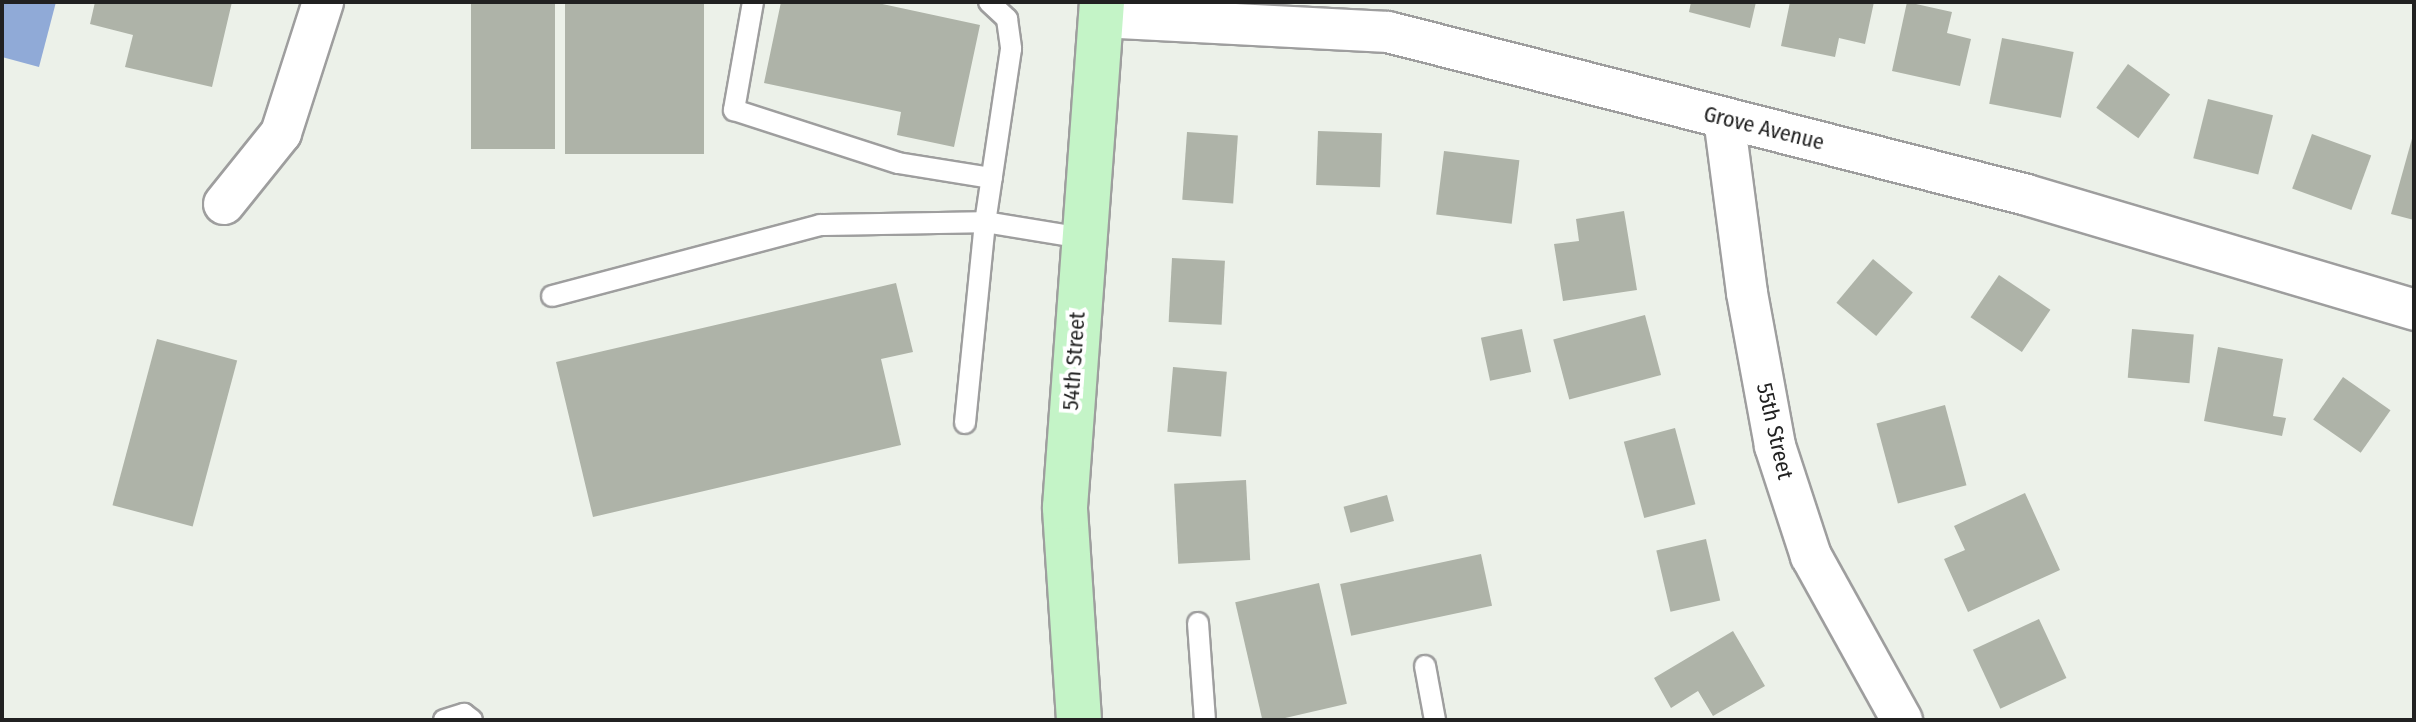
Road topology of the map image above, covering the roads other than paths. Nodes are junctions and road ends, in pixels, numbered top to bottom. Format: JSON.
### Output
{"nodes":[{"id":1,"x":323,"y":2,"type":"edge"},
{"id":2,"x":753,"y":2,"type":"edge"},
{"id":3,"x":989,"y":2,"type":"edge"},
{"id":4,"x":1102,"y":10,"type":"edge"},
{"id":5,"x":1724,"y":118,"type":"junction"},
{"id":6,"x":992,"y":178,"type":"junction"},
{"id":7,"x":224,"y":204,"type":"dead end"},
{"id":8,"x":985,"y":222,"type":"junction"},
{"id":9,"x":1083,"y":238,"type":"junction"},
{"id":10,"x":552,"y":296,"type":"dead end"},
{"id":11,"x":2414,"y":310,"type":"edge"},
{"id":12,"x":965,"y":423,"type":"dead end"},
{"id":13,"x":1198,"y":623,"type":"dead end"},
{"id":14,"x":1425,"y":666,"type":"dead end"},
{"id":15,"x":444,"y":720,"type":"edge"},
{"id":16,"x":472,"y":720,"type":"edge"},
{"id":17,"x":1079,"y":720,"type":"edge"},
{"id":18,"x":1205,"y":720,"type":"edge"},
{"id":19,"x":1435,"y":720,"type":"edge"},
{"id":20,"x":1902,"y":720,"type":"edge"}],
"edges":[{"from":1,"to":7,"type":"street"},
{"from":2,"to":6,"type":"lane"},
{"from":3,"to":6,"type":"lane"},
{"from":4,"to":5,"type":"street","name":"Grove Avenue"},
{"from":4,"to":9,"type":"main road","name":"54th Street"},
{"from":5,"to":11,"type":"street","name":"Grove Avenue"},
{"from":5,"to":20,"type":"street","name":"55th Street"},
{"from":6,"to":8,"type":"lane"},
{"from":8,"to":9,"type":"lane"},
{"from":8,"to":10,"type":"lane"},
{"from":8,"to":12,"type":"lane"},
{"from":9,"to":17,"type":"main road","name":"54th Street"},
{"from":13,"to":18,"type":"lane"},
{"from":14,"to":19,"type":"lane"},
{"from":15,"to":16,"type":"lane"}]}
